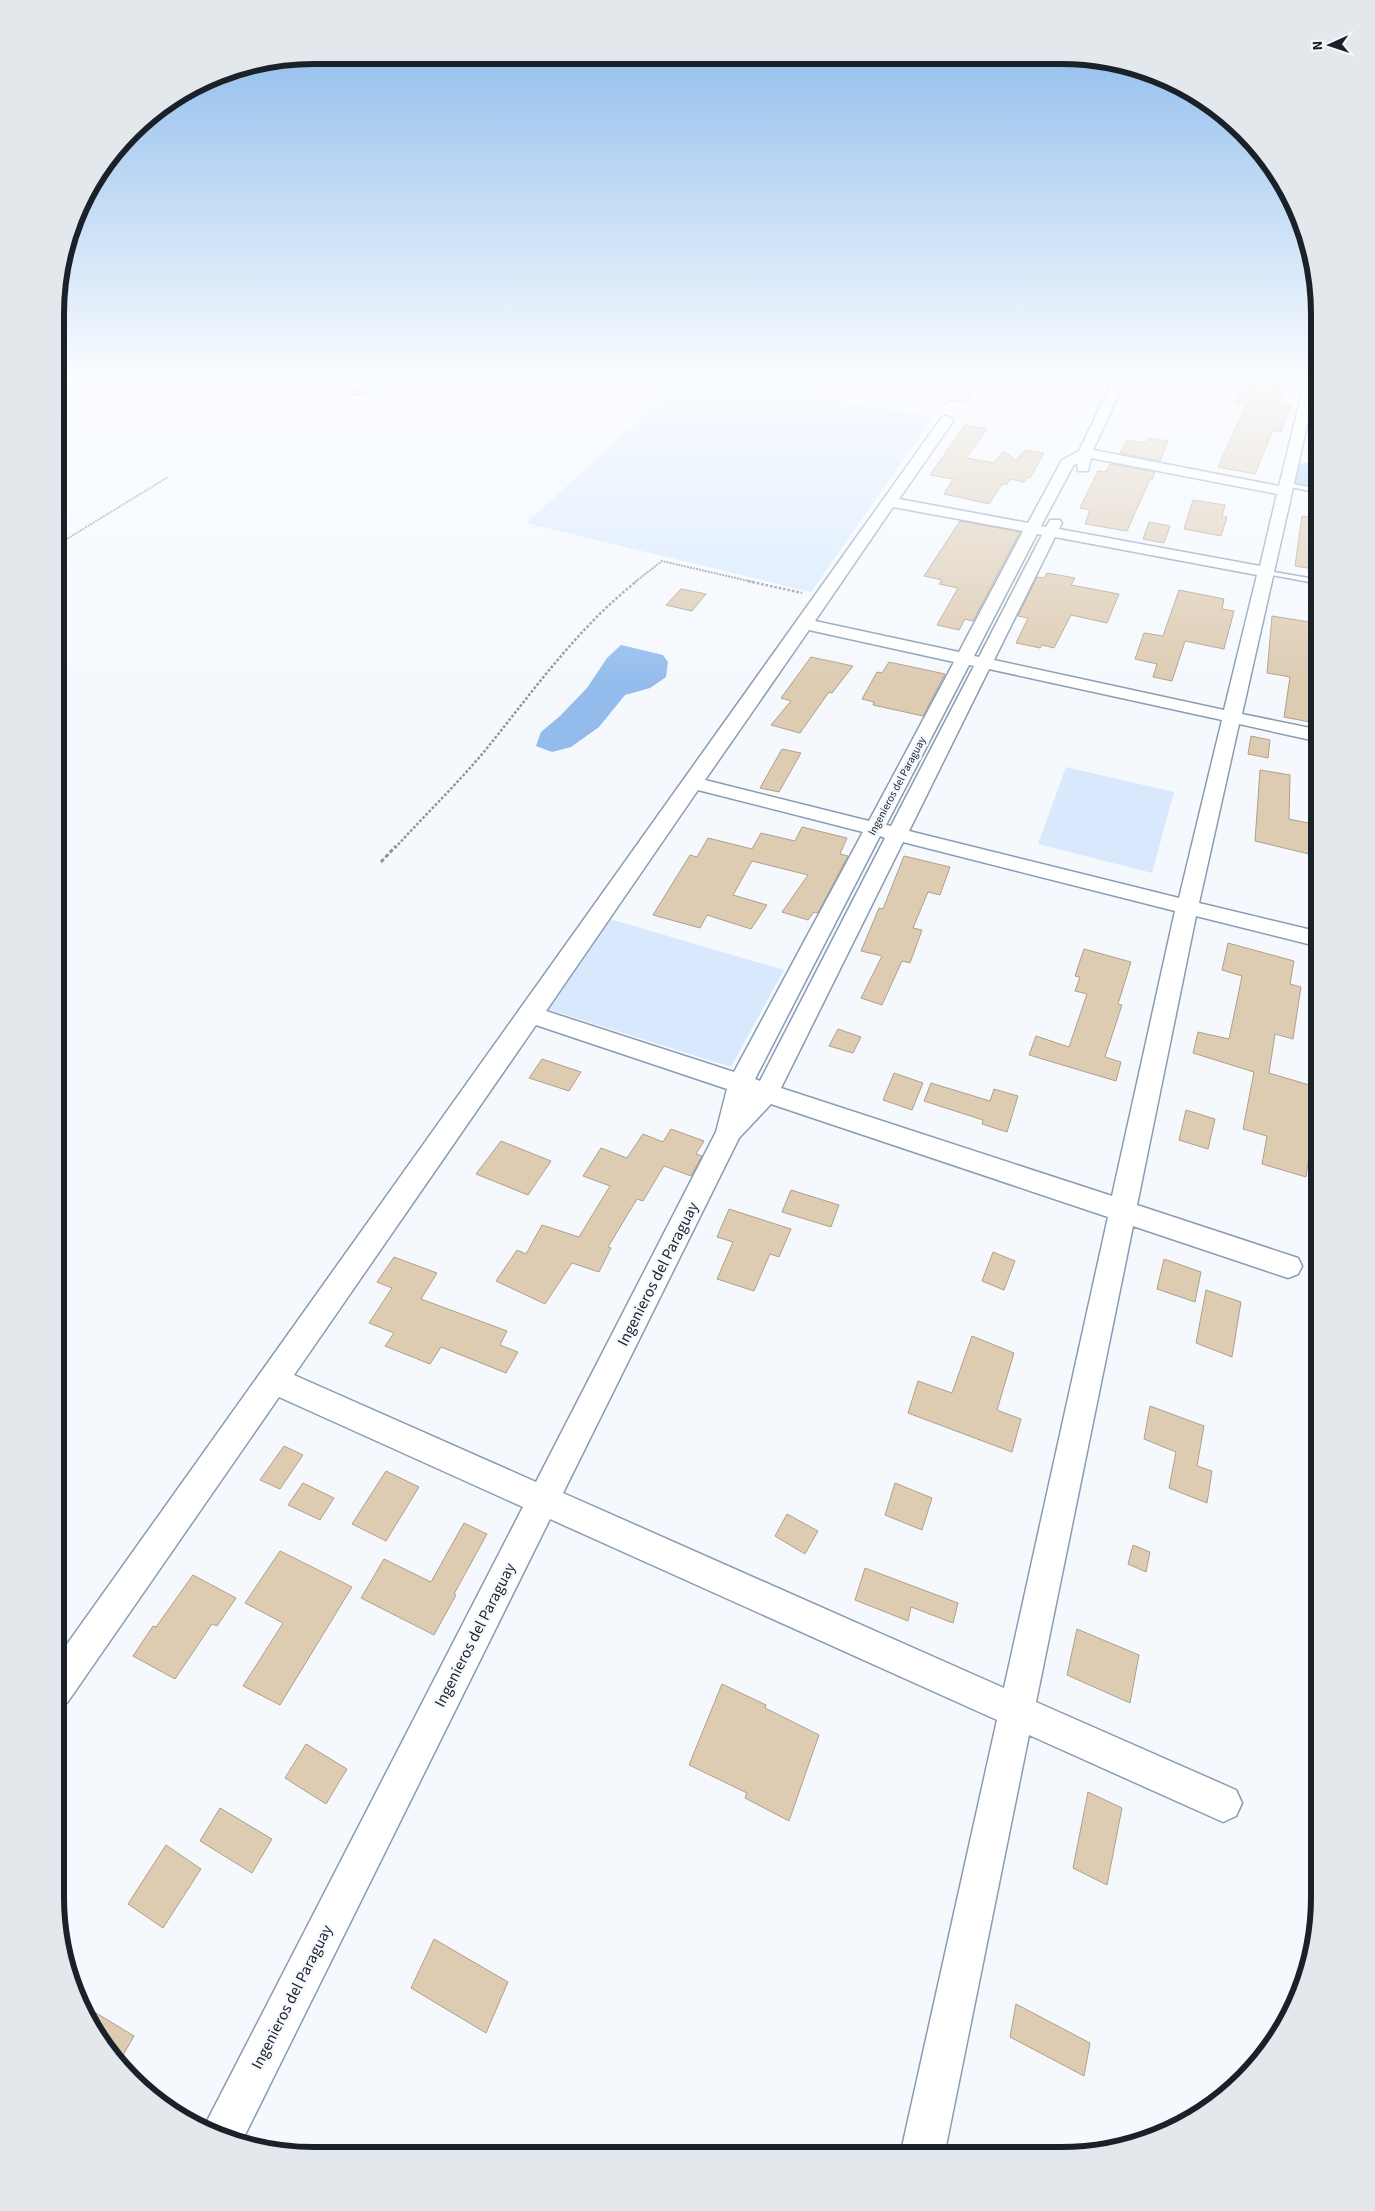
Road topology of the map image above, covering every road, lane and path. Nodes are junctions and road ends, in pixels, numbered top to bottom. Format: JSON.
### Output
{"nodes":[{"id":1,"x":164,"y":479,"type":"edge"},
{"id":2,"x":903,"y":479,"type":"edge"},
{"id":3,"x":1076,"y":479,"type":"edge"},
{"id":4,"x":1248,"y":479,"type":"edge"},
{"id":5,"x":1288,"y":479,"type":"edge"},
{"id":6,"x":1286,"y":486,"type":"junction"},
{"id":7,"x":1311,"y":490,"type":"edge"},
{"id":8,"x":889,"y":502,"type":"junction"},
{"id":9,"x":1042,"y":530,"type":"junction"},
{"id":10,"x":64,"y":541,"type":"edge"},
{"id":11,"x":1266,"y":572,"type":"junction"},
{"id":12,"x":1311,"y":580,"type":"edge"},
{"id":13,"x":822,"y":598,"type":"junction"},
{"id":14,"x":804,"y":624,"type":"junction"},
{"id":15,"x":964,"y":659,"type":"junction"},
{"id":16,"x":984,"y":663,"type":"junction"},
{"id":17,"x":1232,"y":717,"type":"junction"},
{"id":18,"x":1311,"y":734,"type":"edge"},
{"id":19,"x":692,"y":782,"type":"junction"},
{"id":20,"x":875,"y":828,"type":"junction"},
{"id":21,"x":897,"y":834,"type":"junction"},
{"id":22,"x":380,"y":862,"type":"dead end"},
{"id":23,"x":1187,"y":907,"type":"junction"},
{"id":24,"x":1311,"y":938,"type":"edge"},
{"id":25,"x":530,"y":1014,"type":"junction"},
{"id":26,"x":740,"y":1084,"type":"junction"},
{"id":27,"x":766,"y":1092,"type":"junction"},
{"id":28,"x":729,"y":1132,"type":"junction"},
{"id":29,"x":1123,"y":1211,"type":"junction"},
{"id":30,"x":1288,"y":1266,"type":"dead end"},
{"id":31,"x":273,"y":1380,"type":"junction"},
{"id":32,"x":544,"y":1500,"type":"junction"},
{"id":33,"x":64,"y":1678,"type":"edge"},
{"id":34,"x":1016,"y":1711,"type":"junction"},
{"id":35,"x":1223,"y":1803,"type":"dead end"},
{"id":36,"x":225,"y":2131,"type":"edge"},
{"id":37,"x":924,"y":2147,"type":"edge"}],
"edges":[{"from":1,"to":10,"type":"path"},
{"from":2,"to":8,"type":"street"},
{"from":3,"to":9,"type":"street","name":"Ingenieros del Paraguay"},
{"from":4,"to":6,"type":"street"},
{"from":5,"to":6,"type":"street"},
{"from":6,"to":7,"type":"lane"},
{"from":6,"to":11,"type":"street"},
{"from":8,"to":9,"type":"street"},
{"from":8,"to":13,"type":"street"},
{"from":9,"to":11,"type":"street"},
{"from":9,"to":15,"type":"street","name":"Ingenieros del Paraguay"},
{"from":9,"to":16,"type":"street","name":"Ingenieros del Paraguay"},
{"from":11,"to":12,"type":"lane"},
{"from":11,"to":17,"type":"street"},
{"from":13,"to":14,"type":"street"},
{"from":13,"to":22,"type":"path"},
{"from":14,"to":15,"type":"street"},
{"from":14,"to":19,"type":"street"},
{"from":15,"to":16,"type":"street"},
{"from":15,"to":20,"type":"street","name":"Ingenieros del Paraguay"},
{"from":16,"to":17,"type":"street"},
{"from":16,"to":21,"type":"street","name":"Ingenieros del Paraguay"},
{"from":17,"to":18,"type":"street"},
{"from":17,"to":23,"type":"street"},
{"from":19,"to":20,"type":"street"},
{"from":19,"to":25,"type":"street"},
{"from":20,"to":21,"type":"street"},
{"from":20,"to":26,"type":"street","name":"Ingenieros del Paraguay"},
{"from":21,"to":23,"type":"street"},
{"from":21,"to":27,"type":"street","name":"Ingenieros del Paraguay"},
{"from":23,"to":24,"type":"street"},
{"from":23,"to":29,"type":"street"},
{"from":25,"to":26,"type":"street"},
{"from":25,"to":31,"type":"street"},
{"from":26,"to":27,"type":"street"},
{"from":26,"to":28,"type":"street","name":"Ingenieros del Paraguay"},
{"from":27,"to":28,"type":"street","name":"Ingenieros del Paraguay"},
{"from":27,"to":29,"type":"street"},
{"from":28,"to":32,"type":"street","name":"Ingenieros del Paraguay"},
{"from":29,"to":30,"type":"street"},
{"from":29,"to":34,"type":"street"},
{"from":31,"to":32,"type":"street"},
{"from":31,"to":33,"type":"street"},
{"from":32,"to":34,"type":"street"},
{"from":32,"to":36,"type":"street","name":"Ingenieros del Paraguay"},
{"from":34,"to":35,"type":"street"},
{"from":34,"to":37,"type":"street"}]}
